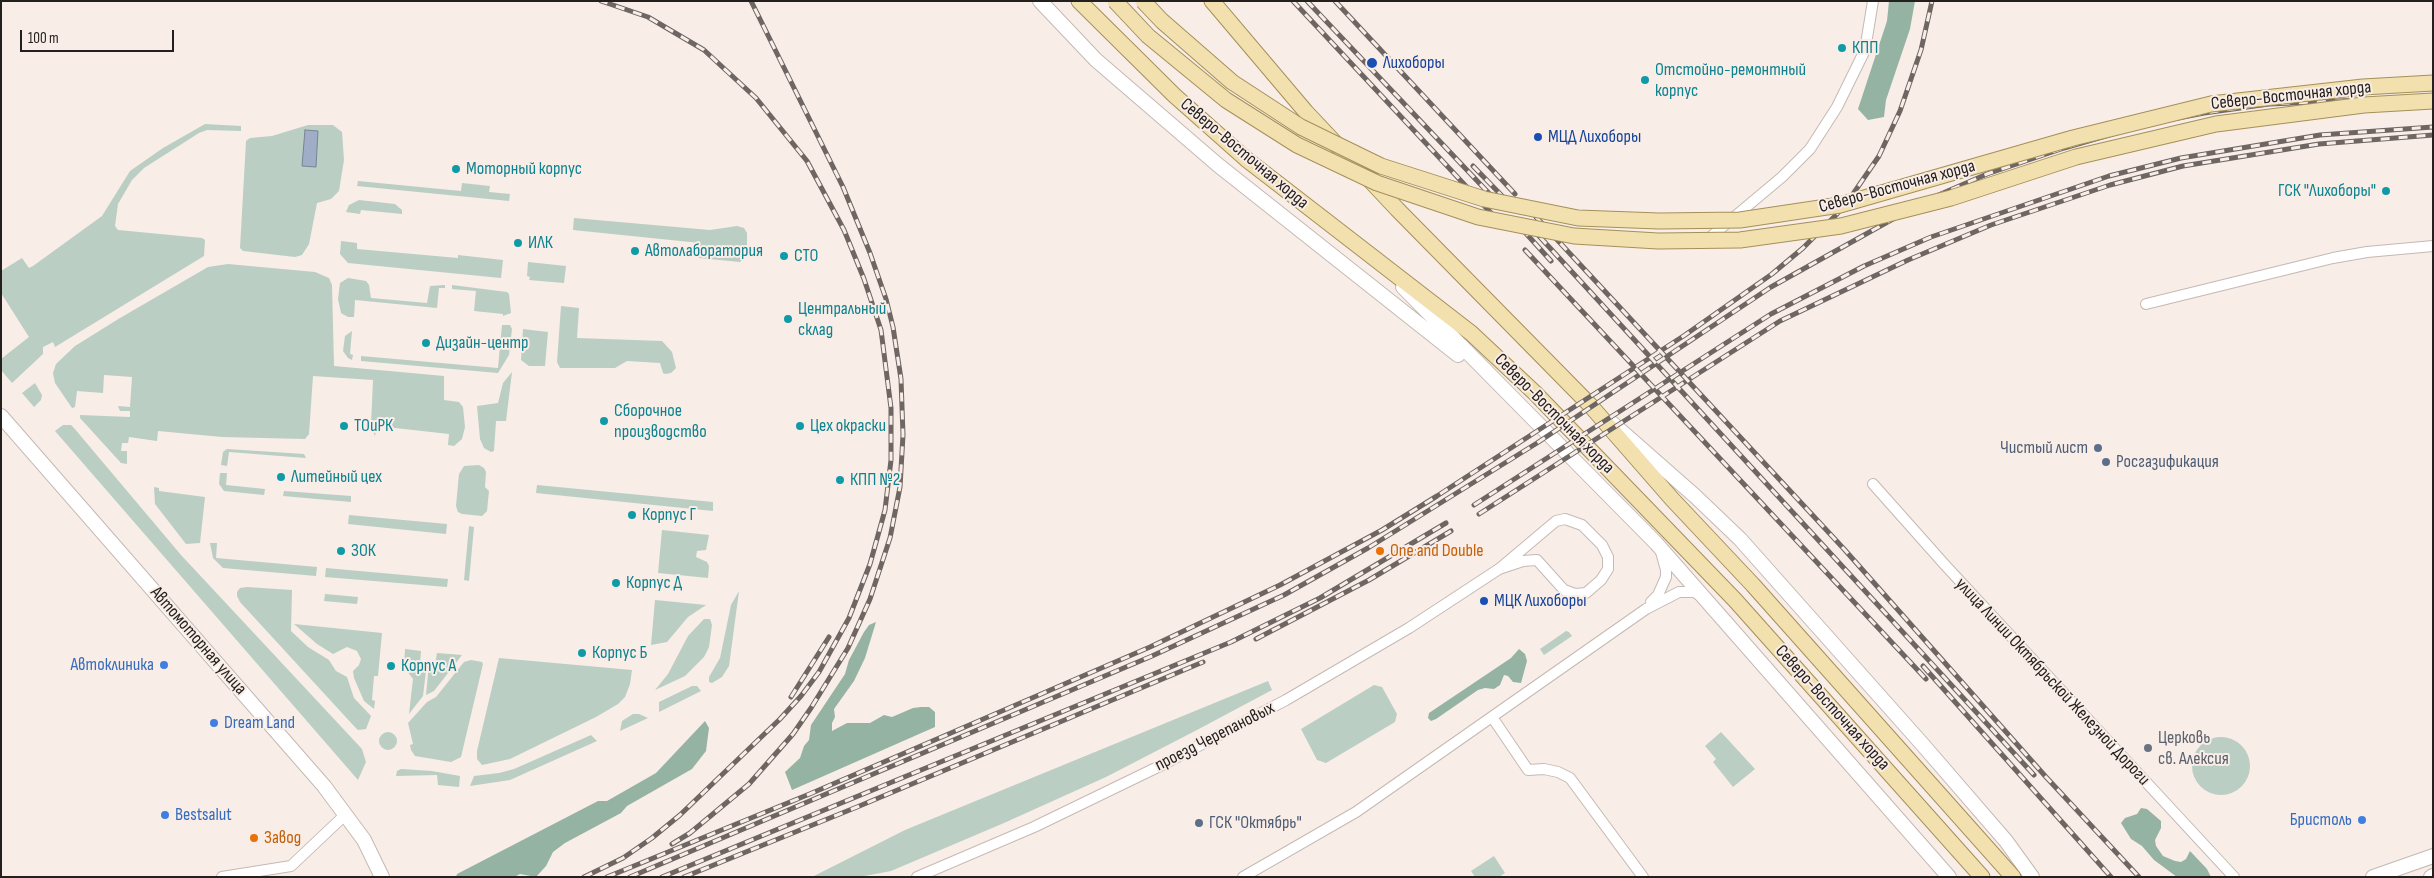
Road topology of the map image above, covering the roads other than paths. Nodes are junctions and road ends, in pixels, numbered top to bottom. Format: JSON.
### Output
{"nodes":[{"id":1,"x":1040,"y":1,"type":"edge"},
{"id":2,"x":1079,"y":1,"type":"edge"},
{"id":3,"x":1115,"y":1,"type":"edge"},
{"id":4,"x":1144,"y":1,"type":"edge"},
{"id":5,"x":1873,"y":1,"type":"edge"},
{"id":6,"x":1212,"y":3,"type":"edge"},
{"id":7,"x":2433,"y":83,"type":"edge"},
{"id":8,"x":2433,"y":101,"type":"edge"},
{"id":9,"x":1708,"y":240,"type":"dead end"},
{"id":10,"x":2433,"y":246,"type":"edge"},
{"id":11,"x":1375,"y":257,"type":"junction"},
{"id":12,"x":2146,"y":304,"type":"dead end"},
{"id":13,"x":1590,"y":405,"type":"junction"},
{"id":14,"x":1524,"y":410,"type":"junction"},
{"id":15,"x":1,"y":416,"type":"edge"},
{"id":16,"x":1873,"y":484,"type":"dead end"},
{"id":17,"x":1656,"y":543,"type":"junction"},
{"id":18,"x":1499,"y":569,"type":"junction"},
{"id":19,"x":1705,"y":598,"type":"junction"},
{"id":20,"x":1646,"y":609,"type":"junction"},
{"id":21,"x":1492,"y":717,"type":"junction"},
{"id":22,"x":346,"y":814,"type":"junction"},
{"id":23,"x":2433,"y":856,"type":"edge"},
{"id":24,"x":2231,"y":875,"type":"edge"},
{"id":25,"x":222,"y":877,"type":"edge"},
{"id":26,"x":382,"y":877,"type":"edge"},
{"id":27,"x":917,"y":877,"type":"edge"},
{"id":28,"x":1243,"y":877,"type":"edge"},
{"id":29,"x":1643,"y":877,"type":"edge"},
{"id":30,"x":1949,"y":877,"type":"edge"},
{"id":31,"x":1982,"y":877,"type":"edge"},
{"id":32,"x":2013,"y":877,"type":"edge"},
{"id":33,"x":2032,"y":877,"type":"edge"},
{"id":34,"x":2373,"y":877,"type":"edge"}],
"edges":[{"from":1,"to":14,"type":"main road"},
{"from":2,"to":11,"type":"main road","name":"Северо-Восточная хорда"},
{"from":3,"to":8,"type":"main road","name":"Северо-Восточная хорда","bridge":true},
{"from":4,"to":7,"type":"main road","name":"Северо-Восточная хорда","bridge":true},
{"from":5,"to":9,"type":"street"},
{"from":6,"to":13,"type":"main road","name":"Северо-Восточная хорда"},
{"from":10,"to":12,"type":"street"},
{"from":11,"to":14,"type":"main road"},
{"from":11,"to":31,"type":"main road","name":"Северо-Восточная хорда"},
{"from":13,"to":32,"type":"main road","name":"Северо-Восточная хорда"},
{"from":13,"to":33,"type":"main road"},
{"from":14,"to":17,"type":"main road"},
{"from":15,"to":22,"type":"main road","name":"Автомоторная улица"},
{"from":16,"to":24,"type":"street","name":"улица Линии Октябрьской Железной Дороги"},
{"from":17,"to":19,"type":"main road"},
{"from":17,"to":20,"type":"street"},
{"from":18,"to":18,"type":"street"},
{"from":18,"to":27,"type":"street","name":"проезд Черепановых"},
{"from":19,"to":20,"type":"street"},
{"from":19,"to":30,"type":"main road"},
{"from":20,"to":21,"type":"street"},
{"from":21,"to":28,"type":"street"},
{"from":21,"to":29,"type":"street"},
{"from":22,"to":25,"type":"street"},
{"from":22,"to":26,"type":"main road","name":"Автомоторная улица"},
{"from":23,"to":34,"type":"main road"}]}
